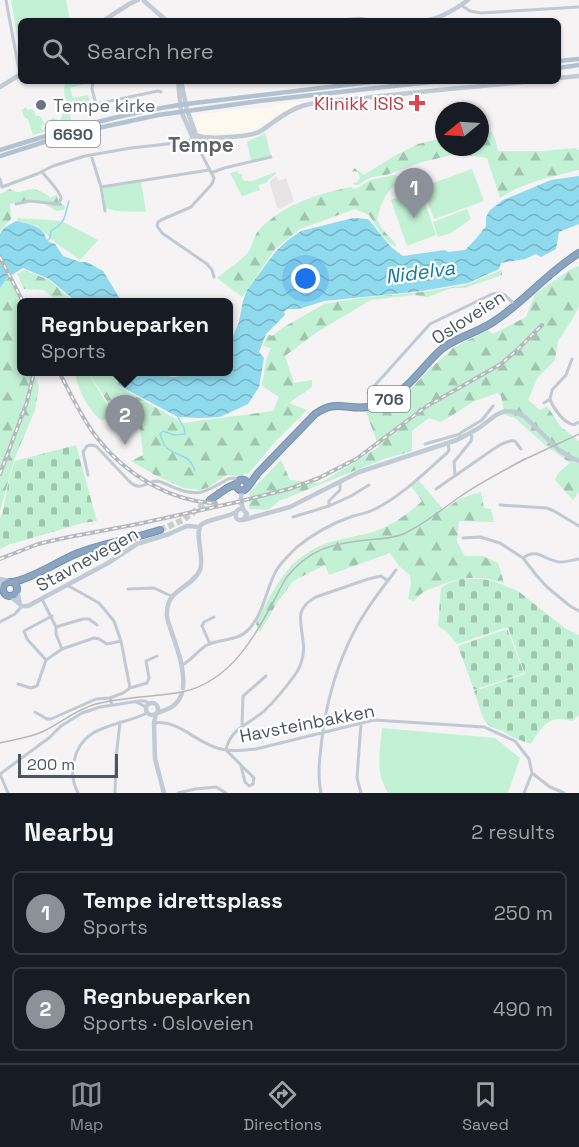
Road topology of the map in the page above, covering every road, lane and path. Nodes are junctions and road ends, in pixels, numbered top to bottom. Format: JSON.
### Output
{"nodes":[{"id":1,"x":6,"y":0,"type":"edge"},
{"id":2,"x":143,"y":0,"type":"edge"},
{"id":3,"x":468,"y":0,"type":"edge"},
{"id":4,"x":461,"y":5,"type":"junction"},
{"id":5,"x":579,"y":7,"type":"edge"},
{"id":6,"x":108,"y":18,"type":"edge"},
{"id":7,"x":164,"y":18,"type":"edge"},
{"id":8,"x":435,"y":18,"type":"edge"},
{"id":9,"x":579,"y":59,"type":"edge"},
{"id":10,"x":561,"y":61,"type":"edge"},
{"id":11,"x":18,"y":65,"type":"edge"},
{"id":12,"x":579,"y":65,"type":"edge"},
{"id":13,"x":561,"y":68,"type":"edge"},
{"id":14,"x":18,"y":76,"type":"edge"},
{"id":15,"x":579,"y":76,"type":"edge"},
{"id":16,"x":561,"y":78,"type":"edge"},
{"id":17,"x":93,"y":84,"type":"edge"},
{"id":18,"x":180,"y":84,"type":"edge"},
{"id":19,"x":353,"y":84,"type":"edge"},
{"id":20,"x":404,"y":84,"type":"edge"},
{"id":21,"x":504,"y":84,"type":"edge"},
{"id":22,"x":0,"y":87,"type":"edge"},
{"id":23,"x":161,"y":92,"type":"dead end"},
{"id":24,"x":96,"y":104,"type":"junction"},
{"id":25,"x":183,"y":104,"type":"junction"},
{"id":26,"x":78,"y":109,"type":"dead end"},
{"id":27,"x":200,"y":109,"type":"junction"},
{"id":28,"x":184,"y":111,"type":"junction"},
{"id":29,"x":193,"y":129,"type":"junction"},
{"id":30,"x":197,"y":138,"type":"junction"},
{"id":31,"x":0,"y":150,"type":"edge"},
{"id":32,"x":91,"y":155,"type":"junction"},
{"id":33,"x":0,"y":156,"type":"edge"},
{"id":34,"x":271,"y":157,"type":"dead end"},
{"id":35,"x":42,"y":172,"type":"junction"},
{"id":36,"x":210,"y":172,"type":"junction"},
{"id":37,"x":0,"y":179,"type":"edge"},
{"id":38,"x":101,"y":187,"type":"junction"},
{"id":39,"x":16,"y":204,"type":"dead end"},
{"id":40,"x":105,"y":211,"type":"dead end"},
{"id":41,"x":579,"y":253,"type":"edge"},
{"id":42,"x":214,"y":277,"type":"dead end"},
{"id":43,"x":515,"y":305,"type":"junction"},
{"id":44,"x":572,"y":359,"type":"dead end"},
{"id":45,"x":368,"y":393,"type":"dead end"},
{"id":46,"x":550,"y":399,"type":"junction"},
{"id":47,"x":544,"y":403,"type":"dead end"},
{"id":48,"x":493,"y":406,"type":"dead end"},
{"id":49,"x":579,"y":422,"type":"edge"},
{"id":50,"x":470,"y":433,"type":"junction"},
{"id":51,"x":460,"y":436,"type":"junction"},
{"id":52,"x":448,"y":443,"type":"junction"},
{"id":53,"x":425,"y":444,"type":"dead end"},
{"id":54,"x":520,"y":449,"type":"dead end"},
{"id":55,"x":579,"y":461,"type":"edge"},
{"id":56,"x":88,"y":475,"type":"dead end"},
{"id":57,"x":454,"y":475,"type":"junction"},
{"id":58,"x":339,"y":482,"type":"junction"},
{"id":59,"x":241,"y":485,"type":"junction"},
{"id":60,"x":369,"y":485,"type":"dead end"},
{"id":61,"x":436,"y":489,"type":"dead end"},
{"id":62,"x":210,"y":500,"type":"tunnel mouth"},
{"id":63,"x":500,"y":505,"type":"dead end"},
{"id":64,"x":329,"y":506,"type":"junction"},
{"id":65,"x":241,"y":511,"type":"junction"},
{"id":66,"x":263,"y":514,"type":"junction"},
{"id":67,"x":294,"y":517,"type":"dead end"},
{"id":68,"x":222,"y":518,"type":"junction"},
{"id":69,"x":240,"y":519,"type":"junction"},
{"id":70,"x":579,"y":526,"type":"edge"},
{"id":71,"x":200,"y":527,"type":"junction"},
{"id":72,"x":160,"y":530,"type":"tunnel mouth"},
{"id":73,"x":462,"y":538,"type":"dead end"},
{"id":74,"x":523,"y":558,"type":"junction"},
{"id":75,"x":579,"y":559,"type":"edge"},
{"id":76,"x":396,"y":570,"type":"dead end"},
{"id":77,"x":35,"y":574,"type":"junction"},
{"id":78,"x":0,"y":579,"type":"edge"},
{"id":79,"x":388,"y":581,"type":"junction"},
{"id":80,"x":11,"y":582,"type":"junction"},
{"id":81,"x":68,"y":585,"type":"junction"},
{"id":82,"x":128,"y":589,"type":"dead end"},
{"id":83,"x":17,"y":590,"type":"junction"},
{"id":84,"x":3,"y":592,"type":"edge"},
{"id":85,"x":171,"y":596,"type":"junction"},
{"id":86,"x":42,"y":599,"type":"junction"},
{"id":87,"x":21,"y":605,"type":"junction"},
{"id":88,"x":579,"y":611,"type":"edge"},
{"id":89,"x":52,"y":616,"type":"junction"},
{"id":90,"x":214,"y":617,"type":"dead end"},
{"id":91,"x":0,"y":622,"type":"edge"},
{"id":92,"x":97,"y":625,"type":"dead end"},
{"id":93,"x":56,"y":627,"type":"junction"},
{"id":94,"x":121,"y":641,"type":"junction"},
{"id":95,"x":210,"y":644,"type":"junction"},
{"id":96,"x":62,"y":648,"type":"junction"},
{"id":97,"x":157,"y":656,"type":"dead end"},
{"id":98,"x":46,"y":660,"type":"junction"},
{"id":99,"x":182,"y":665,"type":"junction"},
{"id":100,"x":266,"y":676,"type":"dead end"},
{"id":101,"x":18,"y":684,"type":"dead end"},
{"id":102,"x":130,"y":688,"type":"junction"},
{"id":103,"x":110,"y":698,"type":"junction"},
{"id":104,"x":134,"y":702,"type":"junction"},
{"id":105,"x":150,"y":704,"type":"junction"},
{"id":106,"x":112,"y":705,"type":"junction"},
{"id":107,"x":157,"y":706,"type":"junction"},
{"id":108,"x":173,"y":706,"type":"junction"},
{"id":109,"x":35,"y":711,"type":"dead end"},
{"id":110,"x":151,"y":713,"type":"junction"},
{"id":111,"x":120,"y":722,"type":"junction"},
{"id":112,"x":154,"y":723,"type":"junction"},
{"id":113,"x":362,"y":723,"type":"junction"},
{"id":114,"x":242,"y":725,"type":"junction"},
{"id":115,"x":323,"y":733,"type":"junction"},
{"id":116,"x":226,"y":750,"type":"junction"},
{"id":117,"x":241,"y":766,"type":"junction"},
{"id":118,"x":532,"y":773,"type":"junction"},
{"id":119,"x":0,"y":774,"type":"edge"},
{"id":120,"x":193,"y":791,"type":"edge"},
{"id":121,"x":8,"y":793,"type":"edge"},
{"id":122,"x":78,"y":793,"type":"edge"},
{"id":123,"x":115,"y":793,"type":"edge"},
{"id":124,"x":164,"y":793,"type":"edge"},
{"id":125,"x":178,"y":793,"type":"edge"},
{"id":126,"x":226,"y":793,"type":"edge"},
{"id":127,"x":321,"y":793,"type":"edge"},
{"id":128,"x":361,"y":793,"type":"edge"},
{"id":129,"x":524,"y":793,"type":"edge"},
{"id":130,"x":564,"y":793,"type":"edge"}],
"edges":[{"from":1,"to":11,"type":"street"},
{"from":2,"to":6,"type":"street"},
{"from":2,"to":7,"type":"street"},
{"from":3,"to":4,"type":"street"},
{"from":4,"to":5,"type":"street"},
{"from":4,"to":8,"type":"street"},
{"from":9,"to":10,"type":"main road"},
{"from":12,"to":13,"type":"main road"},
{"from":14,"to":22,"type":"street"},
{"from":15,"to":16,"type":"street"},
{"from":17,"to":24,"type":"street"},
{"from":18,"to":25,"type":"street"},
{"from":19,"to":25,"type":"main road","number":"6690"},
{"from":20,"to":27,"type":"main road","number":"6690"},
{"from":21,"to":30,"type":"street"},
{"from":23,"to":24,"type":"street"},
{"from":24,"to":26,"type":"street"},
{"from":25,"to":28,"type":"street"},
{"from":25,"to":31,"type":"main road","number":"6690"},
{"from":27,"to":28,"type":"main road","number":"6690"},
{"from":27,"to":29,"type":"street"},
{"from":28,"to":29,"type":"street"},
{"from":28,"to":30,"type":"street"},
{"from":28,"to":33,"type":"main road","number":"6690"},
{"from":29,"to":30,"type":"street"},
{"from":30,"to":32,"type":"street"},
{"from":30,"to":36,"type":"street"},
{"from":32,"to":35,"type":"street"},
{"from":32,"to":38,"type":"street"},
{"from":34,"to":36,"type":"street"},
{"from":35,"to":37,"type":"street"},
{"from":35,"to":39,"type":"street"},
{"from":36,"to":38,"type":"street"},
{"from":36,"to":42,"type":"street"},
{"from":38,"to":40,"type":"street"},
{"from":41,"to":43,"type":"highway","name":"Osloveien","number":"706"},
{"from":43,"to":45,"type":"street"},
{"from":43,"to":59,"type":"highway","name":"Osloveien","number":"706"},
{"from":44,"to":46,"type":"street"},
{"from":46,"to":47,"type":"street"},
{"from":46,"to":49,"type":"street"},
{"from":48,"to":51,"type":"street"},
{"from":50,"to":51,"type":"street"},
{"from":50,"to":55,"type":"street"},
{"from":50,"to":57,"type":"street"},
{"from":51,"to":52,"type":"street"},
{"from":51,"to":53,"type":"street"},
{"from":52,"to":58,"type":"street"},
{"from":52,"to":95,"type":"street"},
{"from":54,"to":57,"type":"street"},
{"from":56,"to":59,"type":"street"},
{"from":57,"to":61,"type":"street"},
{"from":58,"to":64,"type":"street"},
{"from":58,"to":66,"type":"street"},
{"from":59,"to":62,"type":"highway"},
{"from":59,"to":65,"type":"street","name":"Osloveien"},
{"from":60,"to":64,"type":"street"},
{"from":63,"to":70,"type":"street"},
{"from":64,"to":67,"type":"street"},
{"from":65,"to":66,"type":"street"},
{"from":65,"to":68,"type":"street","name":"Stavnevegen"},
{"from":65,"to":69,"type":"street","name":"Osloveien"},
{"from":65,"to":69,"type":"street"},
{"from":66,"to":69,"type":"street"},
{"from":68,"to":69,"type":"street"},
{"from":68,"to":71,"type":"street","name":"Stavnevegen"},
{"from":71,"to":81,"type":"street","name":"Stavnevegen"},
{"from":71,"to":85,"type":"street"},
{"from":72,"to":77,"type":"highway"},
{"from":73,"to":74,"type":"street"},
{"from":74,"to":75,"type":"street"},
{"from":74,"to":88,"type":"street"},
{"from":76,"to":79,"type":"street"},
{"from":77,"to":80,"type":"highway"},
{"from":77,"to":83,"type":"highway"},
{"from":78,"to":80,"type":"street"},
{"from":79,"to":114,"type":"street"},
{"from":79,"to":115,"type":"street"},
{"from":80,"to":83,"type":"highway"},
{"from":80,"to":84,"type":"highway"},
{"from":81,"to":86,"type":"street","name":"Stavnevegen"},
{"from":81,"to":94,"type":"street"},
{"from":82,"to":85,"type":"street"},
{"from":83,"to":84,"type":"highway"},
{"from":83,"to":87,"type":"street","name":"Stavnevegen"},
{"from":84,"to":87,"type":"street","name":"Stavnevegen"},
{"from":85,"to":99,"type":"street"},
{"from":86,"to":87,"type":"street","name":"Stavnevegen"},
{"from":86,"to":89,"type":"street"},
{"from":87,"to":91,"type":"street","name":"Stavnevegen"},
{"from":89,"to":93,"type":"street"},
{"from":89,"to":98,"type":"street"},
{"from":90,"to":95,"type":"street"},
{"from":92,"to":93,"type":"street"},
{"from":93,"to":96,"type":"street"},
{"from":94,"to":96,"type":"street"},
{"from":94,"to":102,"type":"street"},
{"from":95,"to":99,"type":"street"},
{"from":96,"to":98,"type":"street"},
{"from":97,"to":102,"type":"street"},
{"from":98,"to":101,"type":"street"},
{"from":99,"to":108,"type":"street"},
{"from":100,"to":114,"type":"street"},
{"from":102,"to":103,"type":"street"},
{"from":103,"to":106,"type":"street"},
{"from":103,"to":109,"type":"street"},
{"from":104,"to":105,"type":"street"},
{"from":104,"to":106,"type":"street"},
{"from":104,"to":110,"type":"street"},
{"from":105,"to":107,"type":"street"},
{"from":105,"to":110,"type":"street"},
{"from":106,"to":119,"type":"street"},
{"from":107,"to":108,"type":"street"},
{"from":107,"to":110,"type":"street"},
{"from":108,"to":110,"type":"street"},
{"from":110,"to":111,"type":"street"},
{"from":110,"to":112,"type":"street"},
{"from":111,"to":122,"type":"street"},
{"from":111,"to":123,"type":"street"},
{"from":112,"to":116,"type":"street","name":"Havsteinbakken"},
{"from":112,"to":124,"type":"street"},
{"from":113,"to":115,"type":"street","name":"Havsteinbakken"},
{"from":113,"to":118,"type":"street","name":"Havsteinbakken"},
{"from":113,"to":128,"type":"street"},
{"from":114,"to":116,"type":"street"},
{"from":115,"to":116,"type":"street","name":"Havsteinbakken"},
{"from":115,"to":127,"type":"street"},
{"from":116,"to":117,"type":"street","name":"Havsteinbakken"},
{"from":117,"to":117,"type":"street","name":"Havsteinbakken"},
{"from":118,"to":129,"type":"street"},
{"from":118,"to":130,"type":"street"},
{"from":119,"to":121,"type":"street"},
{"from":120,"to":125,"type":"street"},
{"from":120,"to":126,"type":"street"}]}
